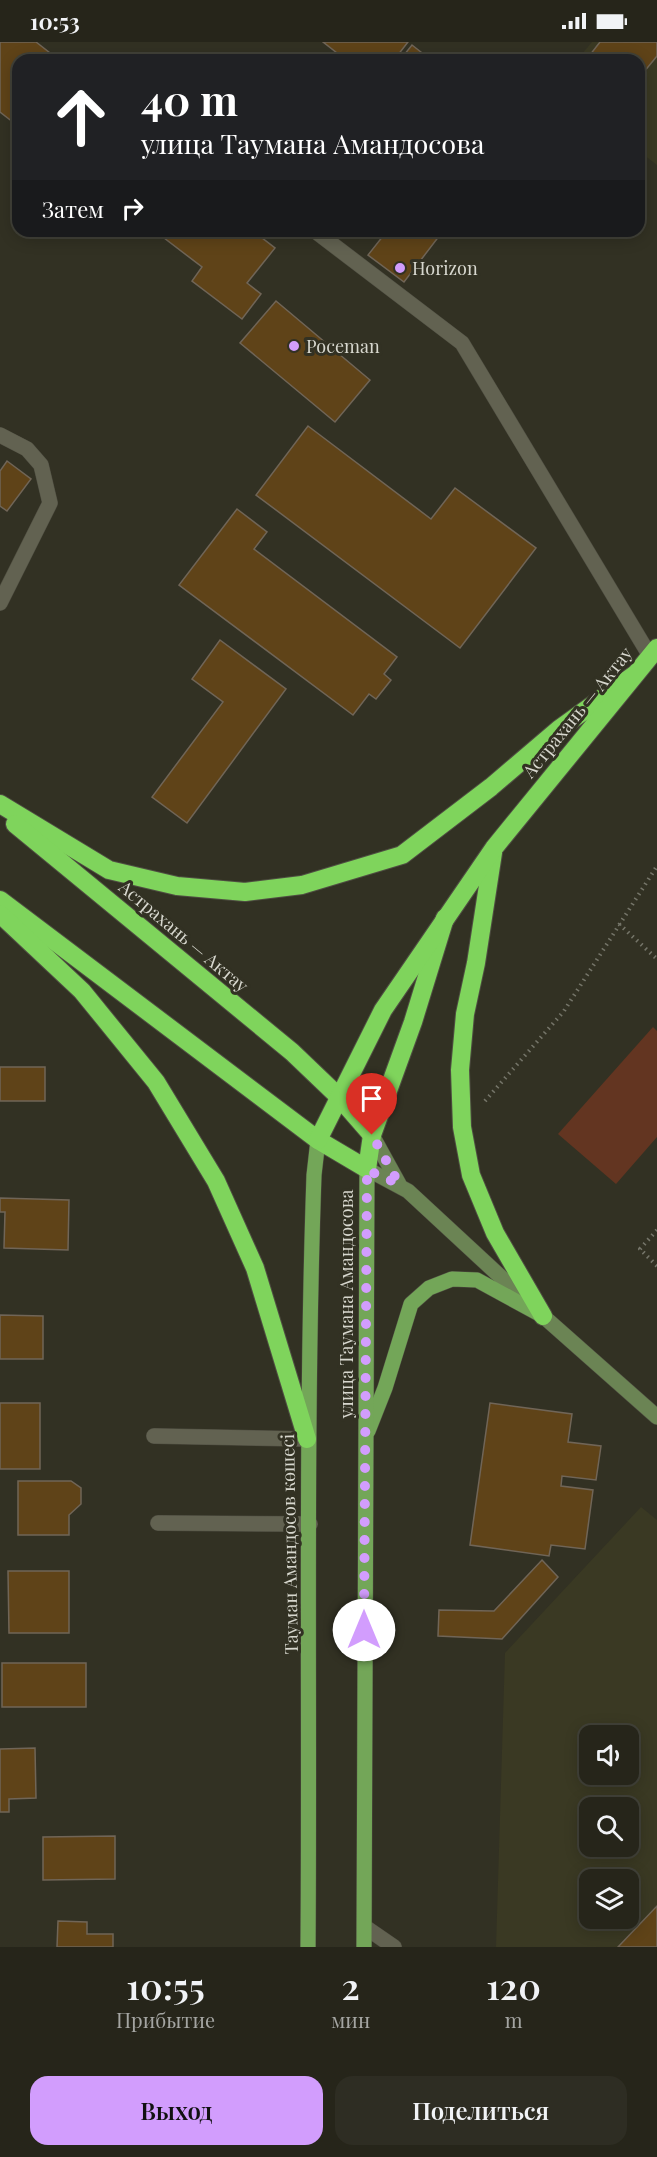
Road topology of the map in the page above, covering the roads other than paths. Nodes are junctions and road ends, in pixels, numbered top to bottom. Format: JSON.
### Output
{"nodes":[{"id":1,"x":323,"y":237,"type":"edge"},
{"id":2,"x":0,"y":435,"type":"edge"},
{"id":3,"x":0,"y":603,"type":"edge"},
{"id":4,"x":654,"y":652,"type":"edge"},
{"id":5,"x":634,"y":675,"type":"junction"},
{"id":6,"x":0,"y":804,"type":"edge"},
{"id":7,"x":0,"y":811,"type":"edge"},
{"id":8,"x":494,"y":848,"type":"junction"},
{"id":9,"x":0,"y":900,"type":"edge"},
{"id":10,"x":0,"y":914,"type":"edge"},
{"id":11,"x":445,"y":918,"type":"junction"},
{"id":12,"x":338,"y":1096,"type":"junction"},
{"id":13,"x":372,"y":1135,"type":"junction"},
{"id":14,"x":318,"y":1140,"type":"junction"},
{"id":15,"x":367,"y":1170,"type":"junction"},
{"id":16,"x":399,"y":1184,"type":"junction"},
{"id":17,"x":543,"y":1316,"type":"junction"},
{"id":18,"x":657,"y":1417,"type":"edge"},
{"id":19,"x":154,"y":1436,"type":"dead end"},
{"id":20,"x":307,"y":1439,"type":"junction"},
{"id":21,"x":365,"y":1440,"type":"junction"},
{"id":22,"x":158,"y":1523,"type":"dead end"},
{"id":23,"x":310,"y":1524,"type":"junction"},
{"id":24,"x":364,"y":1927,"type":"junction"},
{"id":25,"x":308,"y":1947,"type":"edge"},
{"id":26,"x":364,"y":1947,"type":"edge"},
{"id":27,"x":394,"y":1947,"type":"edge"}],
"edges":[{"from":1,"to":4,"type":"lane"},
{"from":2,"to":3,"type":"lane"},
{"from":4,"to":5,"type":"highway","name":"Астрахань — Актау"},
{"from":5,"to":6,"type":"highway"},
{"from":5,"to":8,"type":"highway","name":"Астрахань — Актау"},
{"from":7,"to":12,"type":"highway","name":"Астрахань — Актау"},
{"from":8,"to":11,"type":"highway","name":"Астрахань — Актау"},
{"from":8,"to":17,"type":"highway"},
{"from":9,"to":14,"type":"highway"},
{"from":10,"to":20,"type":"highway"},
{"from":11,"to":12,"type":"highway","name":"Астрахань — Актау"},
{"from":11,"to":13,"type":"highway","name":"Астрахань — Актау"},
{"from":12,"to":13,"type":"highway","name":"Астрахань — Актау"},
{"from":12,"to":14,"type":"highway","name":"Астрахань — Актау"},
{"from":13,"to":15,"type":"highway","name":"Астрахань — Актау"},
{"from":13,"to":16,"type":"main road"},
{"from":14,"to":15,"type":"highway"},
{"from":14,"to":20,"type":"main road","name":"Тауман Амандосов көшесі"},
{"from":15,"to":16,"type":"main road"},
{"from":15,"to":21,"type":"main road","name":"улица Таумана Амандосова"},
{"from":16,"to":17,"type":"main road"},
{"from":17,"to":18,"type":"main road"},
{"from":17,"to":21,"type":"main road"},
{"from":19,"to":20,"type":"lane"},
{"from":20,"to":23,"type":"main road","name":"Тауман Амандосов көшесі"},
{"from":21,"to":24,"type":"main road"},
{"from":22,"to":23,"type":"lane"},
{"from":23,"to":25,"type":"main road","name":"Тауман Амандосов көшесі"},
{"from":24,"to":26,"type":"main road"},
{"from":24,"to":27,"type":"lane"}]}
